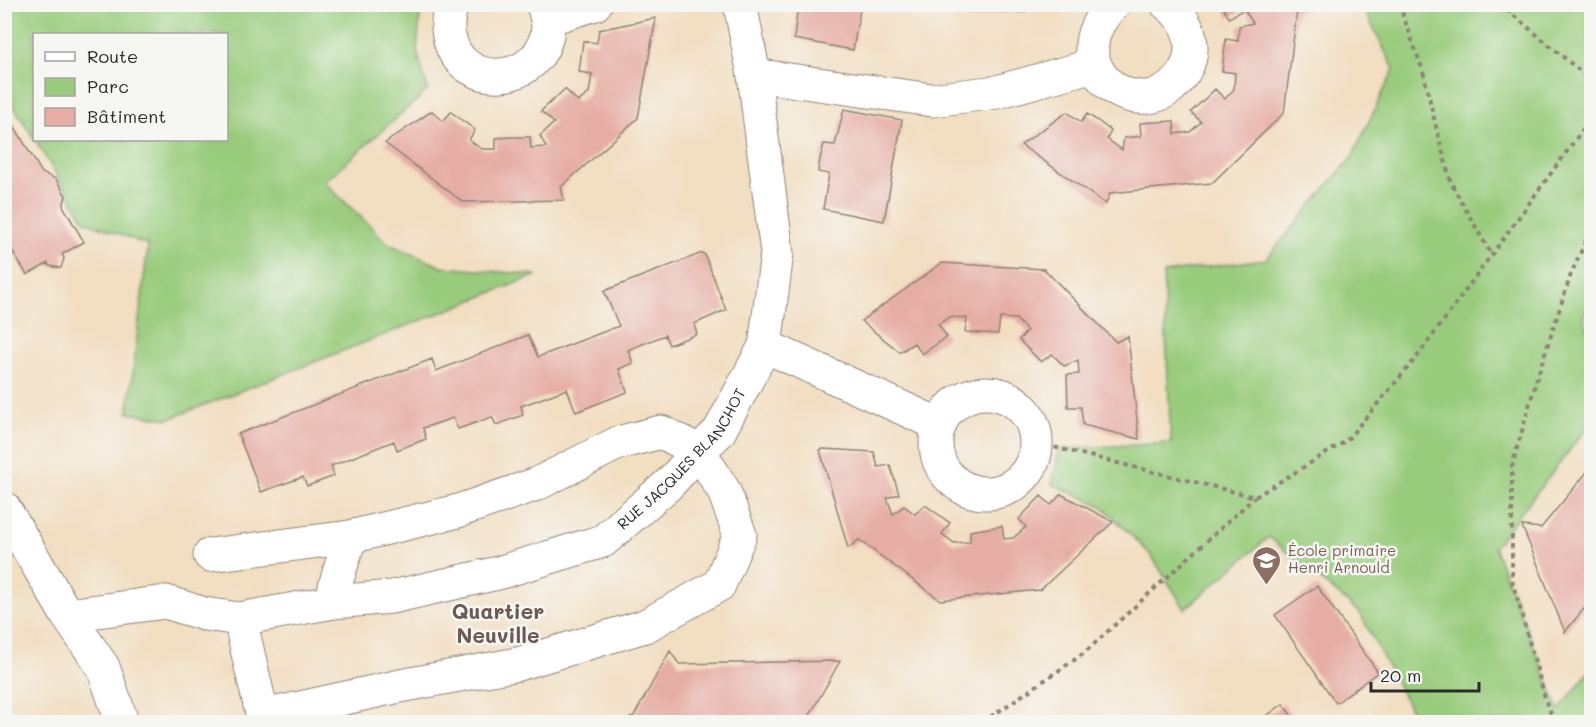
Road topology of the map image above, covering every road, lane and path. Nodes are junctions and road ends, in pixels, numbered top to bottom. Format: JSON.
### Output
{"nodes":[{"id":1,"x":453,"y":4,"type":"edge"},
{"id":2,"x":595,"y":4,"type":"edge"},
{"id":3,"x":740,"y":4,"type":"edge"},
{"id":4,"x":1114,"y":4,"type":"edge"},
{"id":5,"x":1167,"y":4,"type":"edge"},
{"id":6,"x":1400,"y":4,"type":"edge"},
{"id":7,"x":1500,"y":4,"type":"edge"},
{"id":8,"x":545,"y":12,"type":"edge"},
{"id":9,"x":1094,"y":65,"type":"junction"},
{"id":10,"x":754,"y":75,"type":"junction"},
{"id":11,"x":1592,"y":81,"type":"edge"},
{"id":12,"x":1592,"y":117,"type":"edge"},
{"id":13,"x":1592,"y":227,"type":"edge"},
{"id":14,"x":1492,"y":256,"type":"junction"},
{"id":15,"x":765,"y":346,"type":"junction"},
{"id":16,"x":940,"y":425,"type":"junction"},
{"id":17,"x":1037,"y":443,"type":"junction"},
{"id":18,"x":699,"y":451,"type":"junction"},
{"id":19,"x":1255,"y":497,"type":"junction"},
{"id":20,"x":4,"y":508,"type":"edge"},
{"id":21,"x":350,"y":537,"type":"junction"},
{"id":22,"x":210,"y":555,"type":"dead end"},
{"id":23,"x":333,"y":602,"type":"junction"},
{"id":24,"x":67,"y":615,"type":"junction"},
{"id":25,"x":240,"y":619,"type":"junction"},
{"id":26,"x":103,"y":667,"type":"junction"},
{"id":27,"x":263,"y":719,"type":"edge"},
{"id":28,"x":122,"y":723,"type":"edge"},
{"id":29,"x":144,"y":723,"type":"edge"},
{"id":30,"x":983,"y":723,"type":"edge"},
{"id":31,"x":1555,"y":723,"type":"edge"}],
"edges":[{"from":1,"to":8,"type":"street"},
{"from":2,"to":8,"type":"street"},
{"from":3,"to":10,"type":"street","name":"RUE JACQUES BLANCHOT"},
{"from":4,"to":9,"type":"street"},
{"from":5,"to":9,"type":"street"},
{"from":6,"to":14,"type":"path"},
{"from":7,"to":11,"type":"path"},
{"from":9,"to":10,"type":"street"},
{"from":10,"to":15,"type":"street","name":"RUE JACQUES BLANCHOT"},
{"from":12,"to":14,"type":"path"},
{"from":13,"to":31,"type":"path"},
{"from":14,"to":19,"type":"path"},
{"from":15,"to":16,"type":"street"},
{"from":15,"to":18,"type":"street","name":"RUE JACQUES BLANCHOT"},
{"from":16,"to":17,"type":"street"},
{"from":16,"to":17,"type":"street"},
{"from":17,"to":19,"type":"path"},
{"from":18,"to":21,"type":"street"},
{"from":18,"to":23,"type":"street","name":"RUE JACQUES BLANCHOT"},
{"from":18,"to":27,"type":"street"},
{"from":19,"to":30,"type":"path"},
{"from":20,"to":24,"type":"street"},
{"from":21,"to":22,"type":"street"},
{"from":21,"to":23,"type":"street"},
{"from":23,"to":25,"type":"street","name":"RUE JACQUES BLANCHOT"},
{"from":24,"to":25,"type":"street","name":"RUE JACQUES BLANCHOT"},
{"from":24,"to":26,"type":"street"},
{"from":25,"to":27,"type":"street"},
{"from":26,"to":28,"type":"street"},
{"from":26,"to":29,"type":"street"}]}
